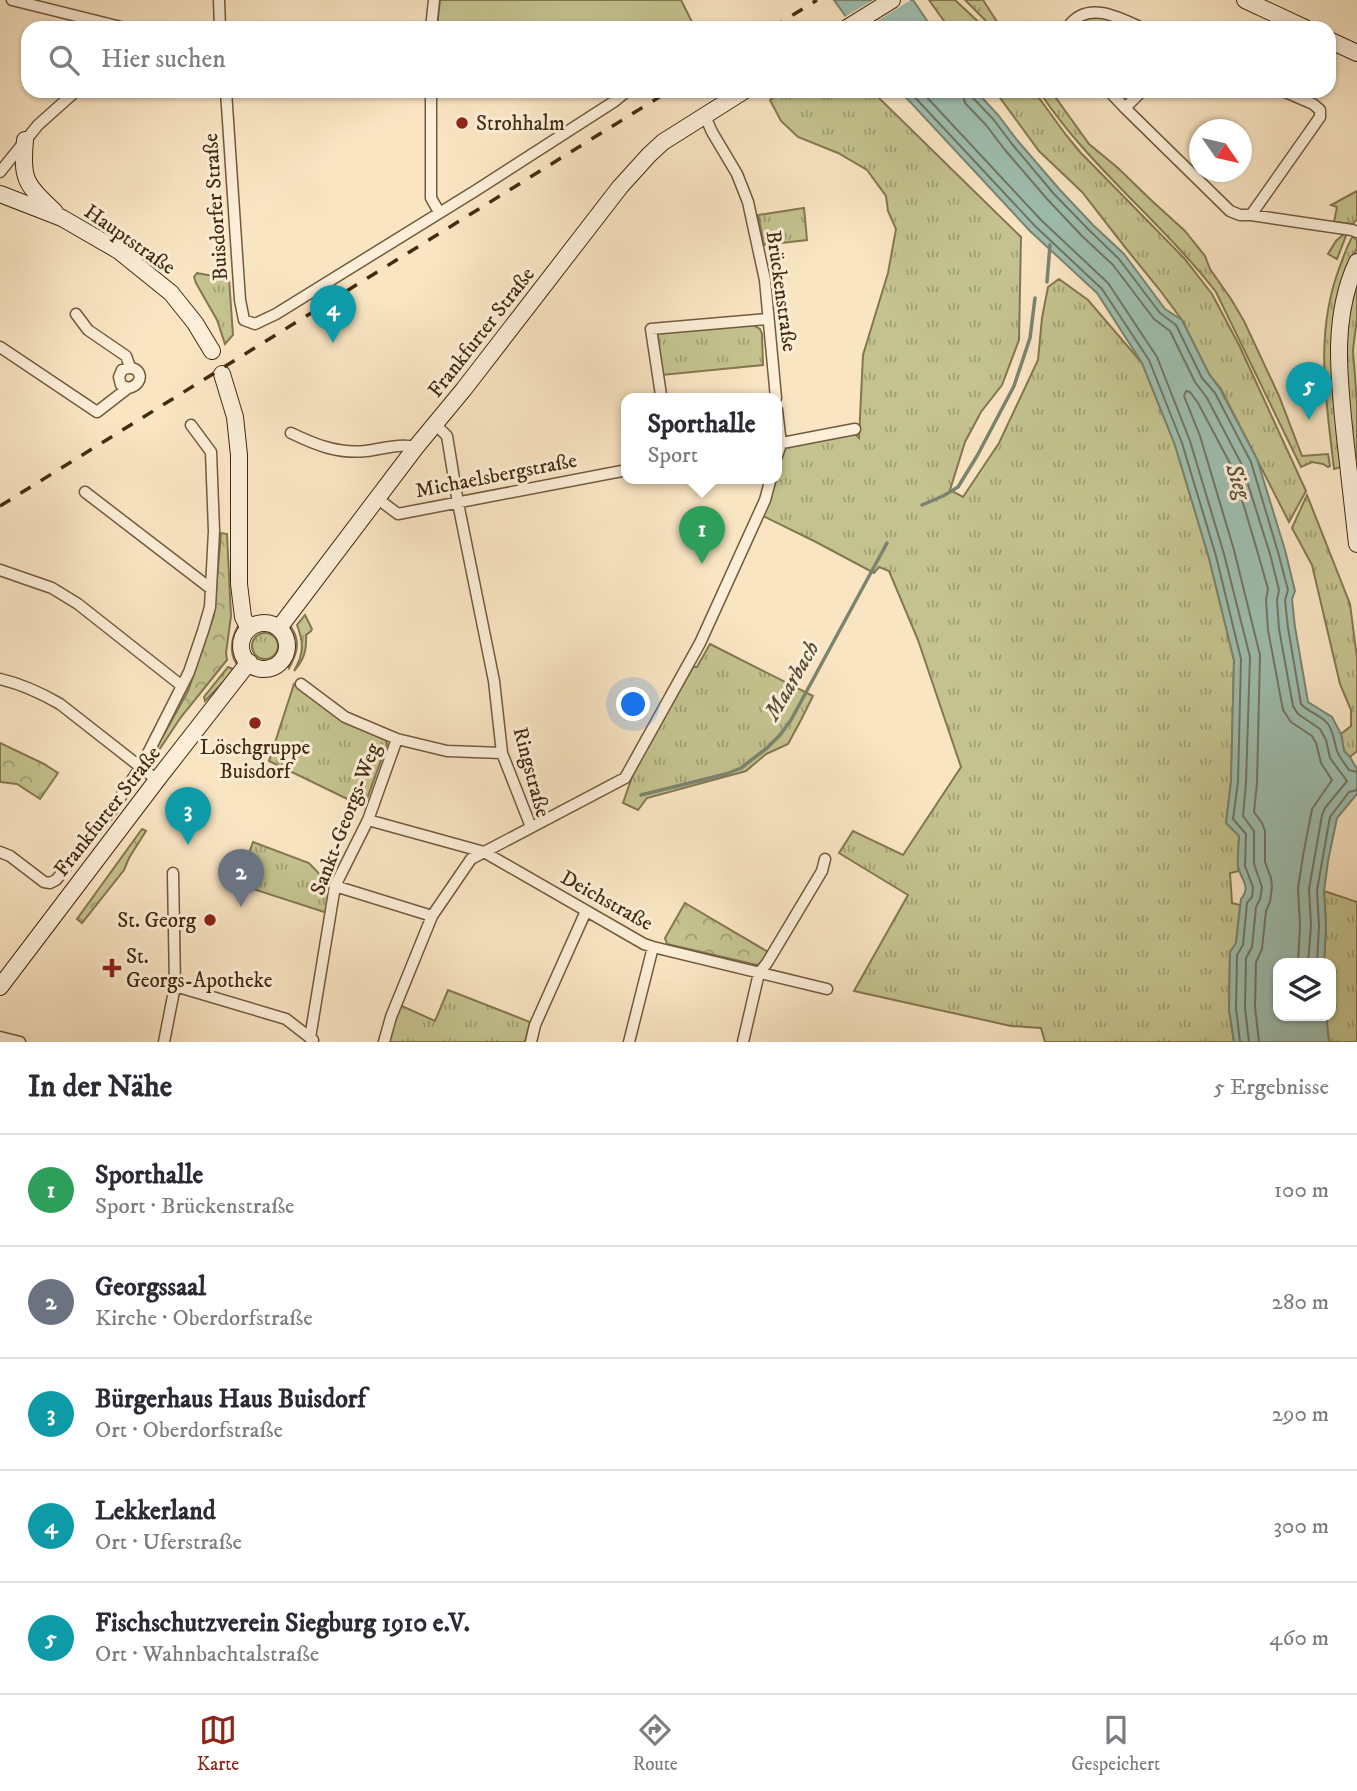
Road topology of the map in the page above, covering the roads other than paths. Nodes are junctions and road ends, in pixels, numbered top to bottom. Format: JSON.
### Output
{"nodes":[{"id":1,"x":12,"y":0,"type":"edge"},
{"id":2,"x":219,"y":0,"type":"edge"},
{"id":3,"x":433,"y":0,"type":"edge"},
{"id":4,"x":892,"y":0,"type":"edge"},
{"id":5,"x":1245,"y":0,"type":"edge"},
{"id":6,"x":97,"y":21,"type":"edge"},
{"id":7,"x":220,"y":21,"type":"edge"},
{"id":8,"x":432,"y":21,"type":"edge"},
{"id":9,"x":858,"y":21,"type":"edge"},
{"id":10,"x":1072,"y":21,"type":"edge"},
{"id":11,"x":1127,"y":21,"type":"edge"},
{"id":12,"x":1290,"y":21,"type":"edge"},
{"id":13,"x":1336,"y":43,"type":"edge"},
{"id":14,"x":1357,"y":53,"type":"edge"},
{"id":15,"x":68,"y":98,"type":"edge"},
{"id":16,"x":226,"y":98,"type":"edge"},
{"id":17,"x":430,"y":98,"type":"edge"},
{"id":18,"x":617,"y":98,"type":"edge"},
{"id":19,"x":733,"y":98,"type":"edge"},
{"id":20,"x":1116,"y":98,"type":"edge"},
{"id":21,"x":1135,"y":98,"type":"edge"},
{"id":22,"x":1299,"y":98,"type":"edge"},
{"id":23,"x":1125,"y":108,"type":"junction"},
{"id":24,"x":705,"y":116,"type":"junction"},
{"id":25,"x":25,"y":140,"type":"junction"},
{"id":26,"x":0,"y":172,"type":"edge"},
{"id":27,"x":0,"y":194,"type":"edge"},
{"id":28,"x":439,"y":212,"type":"junction"},
{"id":29,"x":1251,"y":215,"type":"junction"},
{"id":30,"x":62,"y":218,"type":"junction"},
{"id":31,"x":1357,"y":232,"type":"edge"},
{"id":32,"x":1357,"y":262,"type":"edge"},
{"id":33,"x":76,"y":314,"type":"dead end"},
{"id":34,"x":768,"y":319,"type":"junction"},
{"id":35,"x":0,"y":347,"type":"edge"},
{"id":36,"x":212,"y":351,"type":"dead end"},
{"id":37,"x":222,"y":374,"type":"dead end"},
{"id":38,"x":661,"y":393,"type":"edge"},
{"id":39,"x":775,"y":393,"type":"edge"},
{"id":40,"x":97,"y":412,"type":"junction"},
{"id":41,"x":94,"y":424,"type":"dead end"},
{"id":42,"x":435,"y":424,"type":"junction"},
{"id":43,"x":191,"y":425,"type":"dead end"},
{"id":44,"x":855,"y":429,"type":"dead end"},
{"id":45,"x":291,"y":433,"type":"dead end"},
{"id":46,"x":782,"y":443,"type":"edge"},
{"id":47,"x":416,"y":447,"type":"junction"},
{"id":48,"x":621,"y":471,"type":"edge"},
{"id":49,"x":769,"y":484,"type":"edge"},
{"id":50,"x":85,"y":492,"type":"dead end"},
{"id":51,"x":377,"y":499,"type":"junction"},
{"id":52,"x":458,"y":503,"type":"junction"},
{"id":53,"x":1357,"y":544,"type":"edge"},
{"id":54,"x":0,"y":570,"type":"edge"},
{"id":55,"x":210,"y":588,"type":"junction"},
{"id":56,"x":279,"y":628,"type":"junction"},
{"id":57,"x":249,"y":629,"type":"junction"},
{"id":58,"x":249,"y":662,"type":"junction"},
{"id":59,"x":0,"y":679,"type":"edge"},
{"id":60,"x":301,"y":684,"type":"dead end"},
{"id":61,"x":182,"y":686,"type":"junction"},
{"id":62,"x":397,"y":739,"type":"junction"},
{"id":63,"x":502,"y":753,"type":"junction"},
{"id":64,"x":140,"y":767,"type":"junction"},
{"id":65,"x":157,"y":780,"type":"junction"},
{"id":66,"x":368,"y":820,"type":"junction"},
{"id":67,"x":531,"y":827,"type":"junction"},
{"id":68,"x":0,"y":852,"type":"edge"},
{"id":69,"x":484,"y":852,"type":"junction"},
{"id":70,"x":825,"y":859,"type":"dead end"},
{"id":71,"x":173,"y":873,"type":"dead end"},
{"id":72,"x":335,"y":886,"type":"junction"},
{"id":73,"x":586,"y":911,"type":"junction"},
{"id":74,"x":432,"y":916,"type":"junction"},
{"id":75,"x":653,"y":947,"type":"junction"},
{"id":76,"x":759,"y":973,"type":"junction"},
{"id":77,"x":175,"y":986,"type":"junction"},
{"id":78,"x":0,"y":987,"type":"edge"},
{"id":79,"x":827,"y":989,"type":"dead end"},
{"id":80,"x":0,"y":1037,"type":"edge"},
{"id":81,"x":313,"y":1040,"type":"edge"},
{"id":82,"x":20,"y":1042,"type":"edge"},
{"id":83,"x":163,"y":1042,"type":"edge"},
{"id":84,"x":384,"y":1042,"type":"edge"},
{"id":85,"x":531,"y":1042,"type":"edge"},
{"id":86,"x":629,"y":1042,"type":"edge"},
{"id":87,"x":743,"y":1042,"type":"edge"}],
"edges":[{"from":1,"to":6,"type":"street"},
{"from":2,"to":7,"type":"street"},
{"from":3,"to":8,"type":"street"},
{"from":4,"to":9,"type":"main road"},
{"from":5,"to":12,"type":"main road"},
{"from":10,"to":11,"type":"street"},
{"from":13,"to":14,"type":"main road"},
{"from":15,"to":25,"type":"street"},
{"from":16,"to":28,"type":"street","name":"Buisdorfer Straße"},
{"from":17,"to":28,"type":"street"},
{"from":18,"to":28,"type":"street"},
{"from":19,"to":24,"type":"main road","name":"Frankfurter Straße"},
{"from":20,"to":23,"type":"street"},
{"from":21,"to":23,"type":"street"},
{"from":22,"to":29,"type":"street"},
{"from":23,"to":29,"type":"street"},
{"from":24,"to":34,"type":"street","name":"Brückenstraße"},
{"from":24,"to":42,"type":"main road","name":"Frankfurter Straße"},
{"from":25,"to":26,"type":"street"},
{"from":25,"to":30,"type":"main road"},
{"from":27,"to":30,"type":"main road","name":"Hauptstraße"},
{"from":29,"to":31,"type":"street"},
{"from":30,"to":36,"type":"main road","name":"Hauptstraße"},
{"from":32,"to":53,"type":"main road"},
{"from":33,"to":40,"type":"street"},
{"from":34,"to":38,"type":"street"},
{"from":34,"to":39,"type":"street","name":"Brückenstraße"},
{"from":35,"to":40,"type":"street"},
{"from":37,"to":57,"type":"main road"},
{"from":40,"to":41,"type":"street"},
{"from":42,"to":47,"type":"main road","name":"Frankfurter Straße"},
{"from":42,"to":52,"type":"street","name":"Ringstraße"},
{"from":43,"to":55,"type":"street"},
{"from":44,"to":46,"type":"street"},
{"from":45,"to":47,"type":"street"},
{"from":47,"to":51,"type":"main road","name":"Frankfurter Straße"},
{"from":48,"to":52,"type":"street","name":"Michaelsbergstraße"},
{"from":49,"to":67,"type":"street"},
{"from":50,"to":55,"type":"street"},
{"from":51,"to":52,"type":"street","name":"Michaelsbergstraße"},
{"from":51,"to":56,"type":"main road","name":"Frankfurter Straße"},
{"from":52,"to":63,"type":"street","name":"Ringstraße"},
{"from":54,"to":61,"type":"street"},
{"from":55,"to":61,"type":"street"},
{"from":56,"to":57,"type":"main road"},
{"from":56,"to":58,"type":"main road"},
{"from":57,"to":58,"type":"main road"},
{"from":58,"to":65,"type":"main road","name":"Frankfurter Straße"},
{"from":59,"to":64,"type":"street"},
{"from":60,"to":62,"type":"street"},
{"from":61,"to":64,"type":"street"},
{"from":62,"to":63,"type":"street"},
{"from":62,"to":66,"type":"street","name":"Sankt-Georgs-Weg"},
{"from":63,"to":67,"type":"street","name":"Ringstraße"},
{"from":64,"to":65,"type":"street"},
{"from":64,"to":68,"type":"street"},
{"from":65,"to":78,"type":"main road","name":"Frankfurter Straße"},
{"from":66,"to":69,"type":"street","name":"Deichstraße"},
{"from":66,"to":72,"type":"street","name":"Sankt-Georgs-Weg"},
{"from":67,"to":69,"type":"street","name":"Ringstraße"},
{"from":69,"to":73,"type":"street","name":"Deichstraße"},
{"from":69,"to":74,"type":"street","name":"Ringstraße"},
{"from":70,"to":76,"type":"street"},
{"from":71,"to":77,"type":"street"},
{"from":72,"to":74,"type":"street"},
{"from":72,"to":81,"type":"street","name":"Sankt-Georgs-Weg"},
{"from":73,"to":75,"type":"street","name":"Deichstraße"},
{"from":73,"to":85,"type":"street"},
{"from":74,"to":84,"type":"street","name":"Ringstraße"},
{"from":75,"to":76,"type":"street","name":"Deichstraße"},
{"from":75,"to":86,"type":"street"},
{"from":76,"to":79,"type":"street","name":"Deichstraße"},
{"from":76,"to":87,"type":"street"},
{"from":77,"to":81,"type":"street"},
{"from":77,"to":83,"type":"street"},
{"from":80,"to":82,"type":"street"}]}
